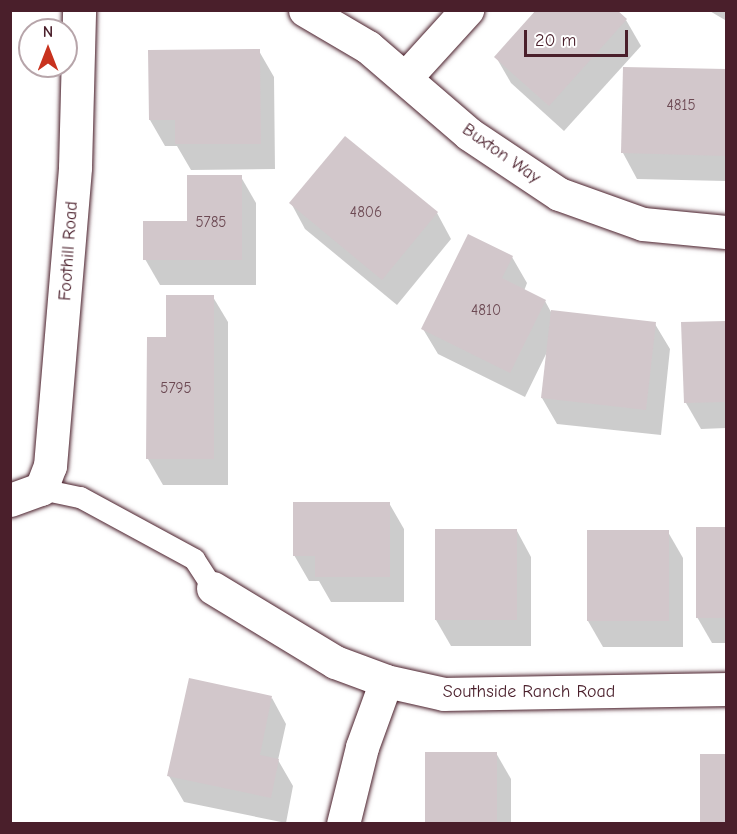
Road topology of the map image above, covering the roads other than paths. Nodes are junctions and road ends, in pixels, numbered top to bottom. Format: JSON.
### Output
{"nodes":[{"id":1,"x":79,"y":10,"type":"edge"},
{"id":2,"x":305,"y":10,"type":"edge"},
{"id":3,"x":467,"y":10,"type":"edge"},
{"id":4,"x":406,"y":77,"type":"junction"},
{"id":5,"x":726,"y":232,"type":"edge"},
{"id":6,"x":41,"y":489,"type":"junction"},
{"id":7,"x":10,"y":500,"type":"edge"},
{"id":8,"x":213,"y":588,"type":"joint"},
{"id":9,"x":386,"y":681,"type":"junction"},
{"id":10,"x":726,"y":689,"type":"edge"},
{"id":11,"x":343,"y":824,"type":"edge"}],
"edges":[{"from":1,"to":6,"type":"street","name":"Foothill Road"},
{"from":2,"to":4,"type":"street","name":"Buxton Way"},
{"from":3,"to":4,"type":"street"},
{"from":4,"to":5,"type":"street","name":"Buxton Way"},
{"from":6,"to":7,"type":"street"},
{"from":6,"to":8,"type":"lane"},
{"from":8,"to":9,"type":"street","name":"Southside Ranch Road"},
{"from":9,"to":10,"type":"street","name":"Southside Ranch Road"},
{"from":9,"to":11,"type":"street"}]}
